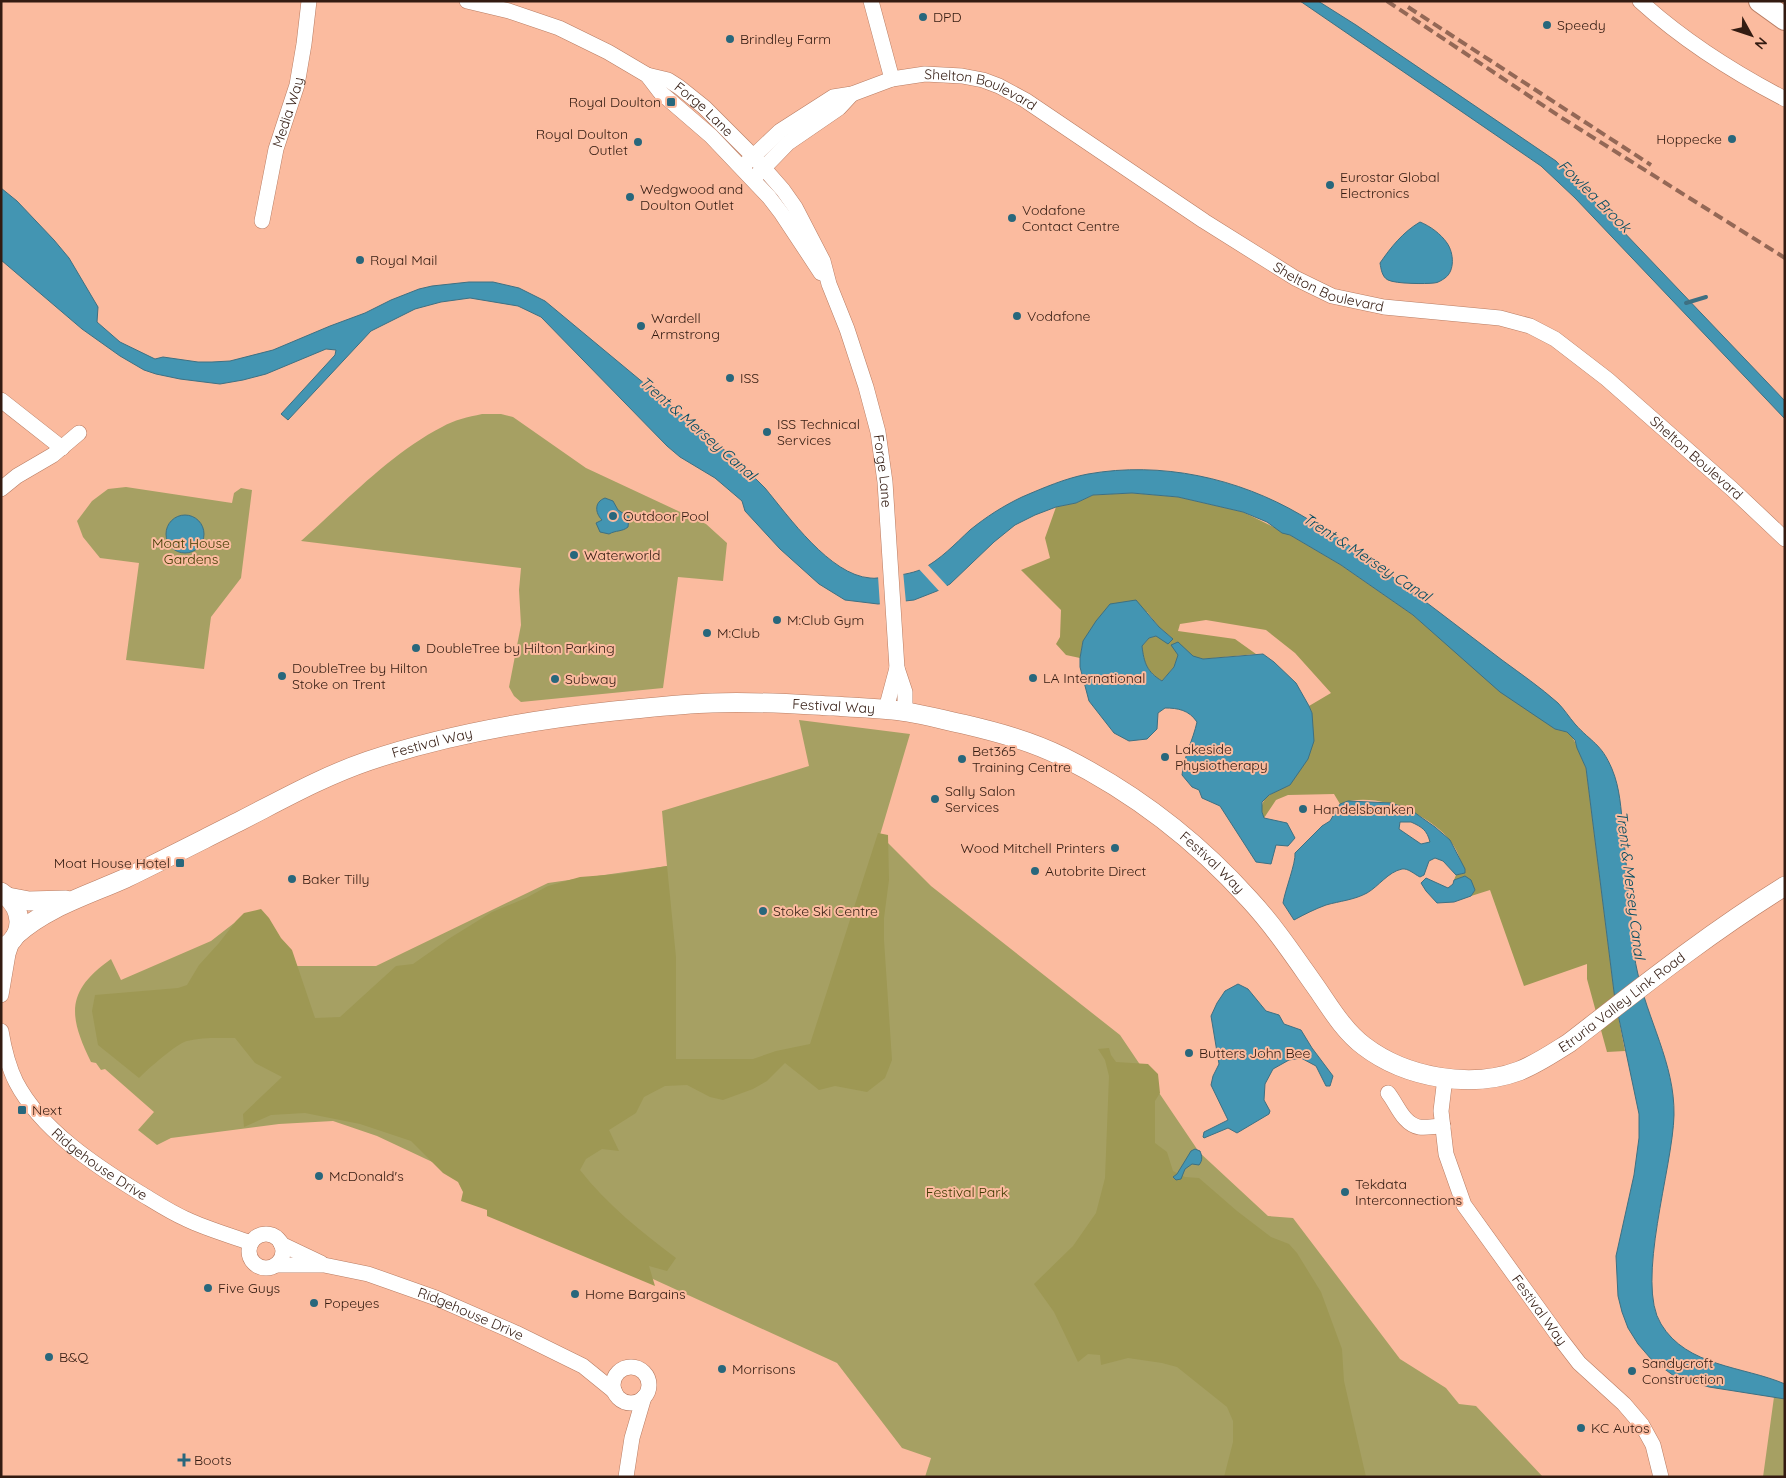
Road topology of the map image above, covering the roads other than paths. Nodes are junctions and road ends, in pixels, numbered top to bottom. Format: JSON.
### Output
{"nodes":[{"id":1,"x":309,"y":1,"type":"edge"},
{"id":2,"x":467,"y":1,"type":"edge"},
{"id":3,"x":871,"y":1,"type":"edge"},
{"id":4,"x":1640,"y":1,"type":"edge"},
{"id":5,"x":1760,"y":1,"type":"edge"},
{"id":6,"x":1767,"y":1,"type":"edge"},
{"id":7,"x":1785,"y":13,"type":"edge"},
{"id":8,"x":1785,"y":19,"type":"edge"},
{"id":9,"x":647,"y":75,"type":"junction"},
{"id":10,"x":892,"y":79,"type":"junction"},
{"id":11,"x":852,"y":94,"type":"junction"},
{"id":12,"x":1785,"y":99,"type":"edge"},
{"id":13,"x":753,"y":156,"type":"junction"},
{"id":14,"x":742,"y":167,"type":"junction"},
{"id":15,"x":758,"y":173,"type":"junction"},
{"id":16,"x":262,"y":221,"type":"dead end"},
{"id":17,"x":1,"y":400,"type":"edge"},
{"id":18,"x":79,"y":433,"type":"dead end"},
{"id":19,"x":62,"y":448,"type":"junction"},
{"id":20,"x":1,"y":489,"type":"edge"},
{"id":21,"x":1785,"y":539,"type":"edge"},
{"id":22,"x":895,"y":710,"type":"junction"},
{"id":23,"x":1785,"y":886,"type":"edge"},
{"id":24,"x":5,"y":894,"type":"edge"},
{"id":25,"x":74,"y":899,"type":"junction"},
{"id":26,"x":10,"y":941,"type":"edge"},
{"id":27,"x":1,"y":995,"type":"edge"},
{"id":28,"x":1,"y":1031,"type":"edge"},
{"id":29,"x":1445,"y":1078,"type":"junction"},
{"id":30,"x":1388,"y":1093,"type":"dead end"},
{"id":31,"x":1443,"y":1126,"type":"junction"},
{"id":32,"x":251,"y":1243,"type":"junction"},
{"id":33,"x":281,"y":1244,"type":"junction"},
{"id":34,"x":277,"y":1264,"type":"junction"},
{"id":35,"x":324,"y":1264,"type":"junction"},
{"id":36,"x":583,"y":1366,"type":"junction"},
{"id":37,"x":619,"y":1371,"type":"junction"},
{"id":38,"x":619,"y":1397,"type":"junction"},
{"id":39,"x":644,"y":1397,"type":"junction"},
{"id":40,"x":632,"y":1438,"type":"junction"},
{"id":41,"x":626,"y":1477,"type":"edge"},
{"id":42,"x":1661,"y":1477,"type":"edge"}],
"edges":[{"from":1,"to":16,"type":"street","name":"Media Way"},
{"from":2,"to":9,"type":"street","name":"Forge Lane"},
{"from":3,"to":10,"type":"street"},
{"from":4,"to":12,"type":"street"},
{"from":5,"to":8,"type":"highway"},
{"from":6,"to":7,"type":"highway"},
{"from":9,"to":13,"type":"street","name":"Forge Lane"},
{"from":9,"to":14,"type":"street","name":"Forge Lane"},
{"from":10,"to":11,"type":"street","name":"Shelton Boulevard"},
{"from":10,"to":21,"type":"street","name":"Shelton Boulevard"},
{"from":11,"to":13,"type":"street","name":"Shelton Boulevard"},
{"from":11,"to":15,"type":"street","name":"Shelton Boulevard"},
{"from":13,"to":14,"type":"street","name":"Shelton Boulevard"},
{"from":13,"to":15,"type":"street","name":"Forge Lane"},
{"from":14,"to":15,"type":"street","name":"Forge Lane"},
{"from":15,"to":22,"type":"street","name":"Forge Lane"},
{"from":17,"to":19,"type":"street"},
{"from":18,"to":19,"type":"street"},
{"from":19,"to":20,"type":"street"},
{"from":22,"to":25,"type":"main road","name":"Festival Way"},
{"from":22,"to":29,"type":"main road","name":"Festival Way"},
{"from":23,"to":29,"type":"main road","name":"Etruria Valley Link Road"},
{"from":24,"to":25,"type":"main road","name":"Festival Way"},
{"from":24,"to":26,"type":"main road"},
{"from":25,"to":26,"type":"main road","name":"Festival Way"},
{"from":26,"to":27,"type":"street"},
{"from":28,"to":32,"type":"street","name":"Ridgehouse Drive"},
{"from":29,"to":31,"type":"street","name":"Festival Way"},
{"from":30,"to":31,"type":"street"},
{"from":31,"to":42,"type":"street","name":"Festival Way"},
{"from":32,"to":33,"type":"street"},
{"from":32,"to":34,"type":"street"},
{"from":33,"to":34,"type":"street"},
{"from":33,"to":35,"type":"street","name":"Ridgehouse Drive"},
{"from":34,"to":35,"type":"street","name":"Ridgehouse Drive"},
{"from":35,"to":36,"type":"street","name":"Ridgehouse Drive"},
{"from":36,"to":37,"type":"street","name":"Ridgehouse Drive"},
{"from":36,"to":38,"type":"street","name":"Ridgehouse Drive"},
{"from":37,"to":38,"type":"street"},
{"from":37,"to":39,"type":"street"},
{"from":38,"to":39,"type":"street"},
{"from":38,"to":40,"type":"street"},
{"from":39,"to":40,"type":"street"},
{"from":40,"to":41,"type":"street"}]}
